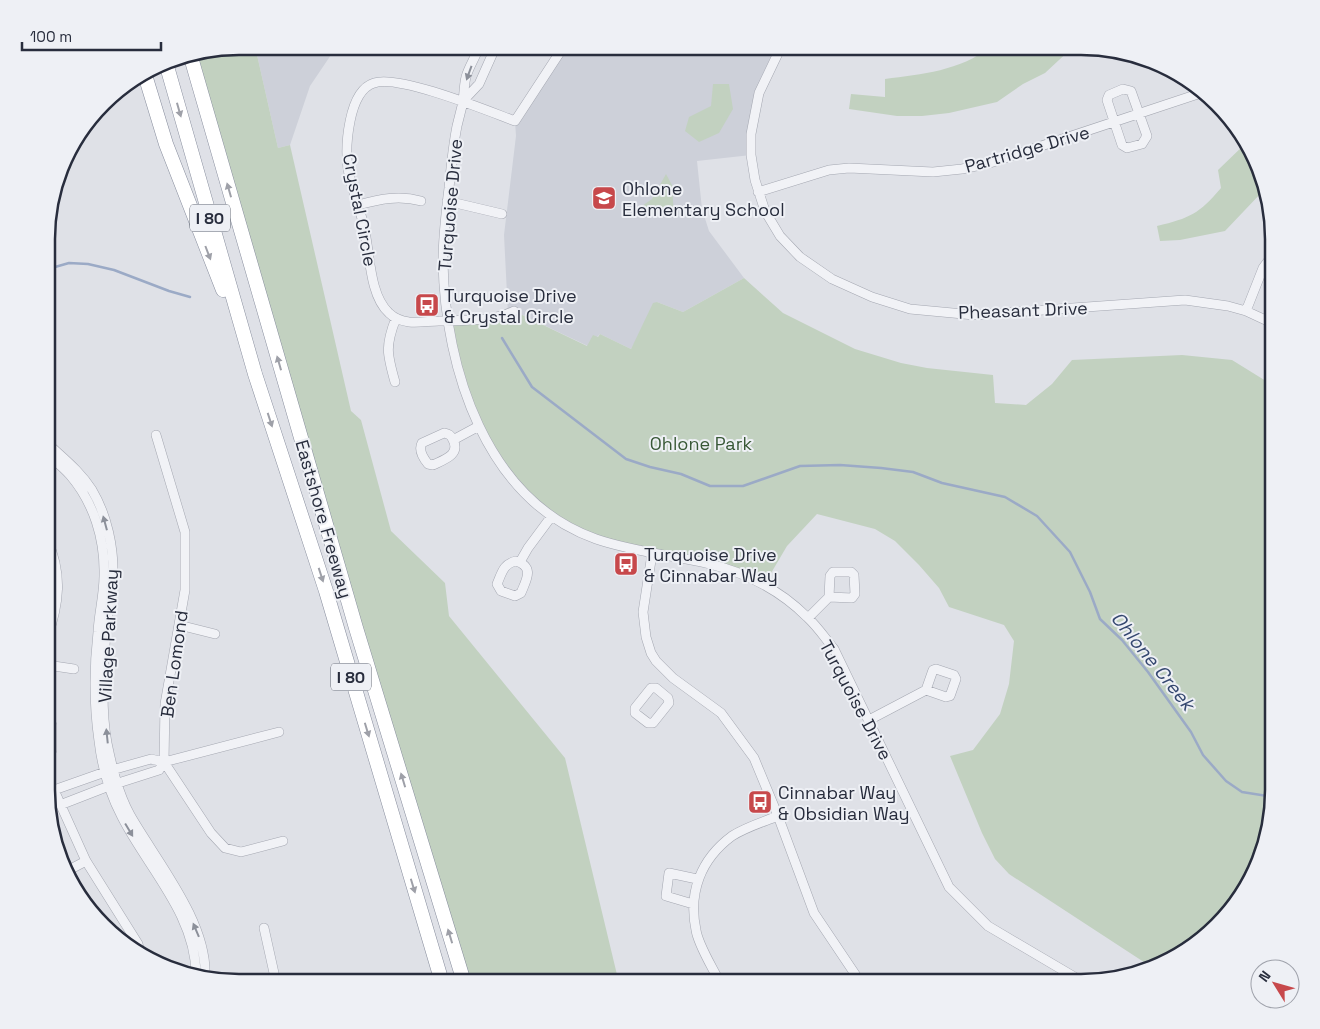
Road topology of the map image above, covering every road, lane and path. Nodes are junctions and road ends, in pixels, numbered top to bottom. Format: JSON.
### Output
{"nodes":[{"id":1,"x":475,"y":55,"type":"edge"},
{"id":2,"x":492,"y":55,"type":"edge"},
{"id":3,"x":558,"y":55,"type":"edge"},
{"id":4,"x":777,"y":55,"type":"edge"},
{"id":5,"x":192,"y":61,"type":"edge"},
{"id":6,"x":168,"y":69,"type":"edge"},
{"id":7,"x":147,"y":80,"type":"edge"},
{"id":8,"x":1195,"y":95,"type":"edge"},
{"id":9,"x":463,"y":101,"type":"junction"},
{"id":10,"x":1139,"y":114,"type":"junction"},
{"id":11,"x":1114,"y":122,"type":"junction"},
{"id":12,"x":758,"y":192,"type":"junction"},
{"id":13,"x":421,"y":201,"type":"dead end"},
{"id":14,"x":447,"y":201,"type":"junction"},
{"id":15,"x":358,"y":205,"type":"junction"},
{"id":16,"x":502,"y":214,"type":"dead end"},
{"id":17,"x":1265,"y":268,"type":"edge"},
{"id":18,"x":514,"y":311,"type":"dead end"},
{"id":19,"x":1246,"y":311,"type":"junction"},
{"id":20,"x":396,"y":318,"type":"junction"},
{"id":21,"x":1265,"y":320,"type":"edge"},
{"id":22,"x":447,"y":321,"type":"junction"},
{"id":23,"x":255,"y":374,"type":"junction"},
{"id":24,"x":395,"y":382,"type":"dead end"},
{"id":25,"x":479,"y":426,"type":"junction"},
{"id":26,"x":156,"y":435,"type":"dead end"},
{"id":27,"x":453,"y":440,"type":"dead end"},
{"id":28,"x":55,"y":449,"type":"edge"},
{"id":29,"x":55,"y":461,"type":"edge"},
{"id":30,"x":551,"y":517,"type":"junction"},
{"id":31,"x":652,"y":554,"type":"junction"},
{"id":32,"x":55,"y":562,"type":"edge"},
{"id":33,"x":520,"y":562,"type":"dead end"},
{"id":34,"x":829,"y":597,"type":"dead end"},
{"id":35,"x":55,"y":614,"type":"edge"},
{"id":36,"x":808,"y":618,"type":"junction"},
{"id":37,"x":179,"y":624,"type":"junction"},
{"id":38,"x":215,"y":634,"type":"dead end"},
{"id":39,"x":55,"y":666,"type":"edge"},
{"id":40,"x":74,"y":669,"type":"dead end"},
{"id":41,"x":672,"y":678,"type":"junction"},
{"id":42,"x":926,"y":690,"type":"dead end"},
{"id":43,"x":661,"y":692,"type":"dead end"},
{"id":44,"x":869,"y":720,"type":"junction"},
{"id":45,"x":279,"y":732,"type":"dead end"},
{"id":46,"x":164,"y":762,"type":"junction"},
{"id":47,"x":110,"y":771,"type":"junction"},
{"id":48,"x":112,"y":784,"type":"junction"},
{"id":49,"x":55,"y":790,"type":"edge"},
{"id":50,"x":55,"y":792,"type":"edge"},
{"id":51,"x":60,"y":804,"type":"junction"},
{"id":52,"x":778,"y":816,"type":"junction"},
{"id":53,"x":283,"y":841,"type":"dead end"},
{"id":54,"x":86,"y":861,"type":"junction"},
{"id":55,"x":73,"y":868,"type":"edge"},
{"id":56,"x":697,"y":879,"type":"junction"},
{"id":57,"x":693,"y":904,"type":"junction"},
{"id":58,"x":264,"y":928,"type":"dead end"},
{"id":59,"x":138,"y":943,"type":"edge"},
{"id":60,"x":195,"y":969,"type":"edge"},
{"id":61,"x":204,"y":970,"type":"edge"},
{"id":62,"x":274,"y":974,"type":"edge"},
{"id":63,"x":440,"y":974,"type":"edge"},
{"id":64,"x":462,"y":974,"type":"edge"},
{"id":65,"x":716,"y":974,"type":"edge"},
{"id":66,"x":855,"y":974,"type":"edge"},
{"id":67,"x":1069,"y":974,"type":"edge"}],
"edges":[{"from":1,"to":9,"type":"street","name":"Turquoise Drive","one_way":true},
{"from":2,"to":9,"type":"street"},
{"from":3,"to":9,"type":"street","name":"Crystal Circle"},
{"from":4,"to":12,"type":"street","name":"Pheasant Drive"},
{"from":64,"to":5,"type":"highway","name":"Eastshore Freeway","number":"I 80","one_way":true},
{"from":6,"to":23,"type":"highway","name":"Eastshore Freeway","number":"I 80","one_way":true},
{"from":7,"to":23,"type":"highway","one_way":true},
{"from":8,"to":10,"type":"street","name":"Partridge Drive"},
{"from":9,"to":14,"type":"street","name":"Turquoise Drive"},
{"from":9,"to":15,"type":"street","name":"Crystal Circle"},
{"from":10,"to":11,"type":"street","name":"Partridge Drive"},
{"from":10,"to":11,"type":"street"},
{"from":10,"to":11,"type":"street"},
{"from":11,"to":12,"type":"street","name":"Partridge Drive"},
{"from":12,"to":19,"type":"street","name":"Pheasant Drive"},
{"from":13,"to":15,"type":"street"},
{"from":14,"to":16,"type":"street"},
{"from":14,"to":22,"type":"street","name":"Turquoise Drive"},
{"from":15,"to":20,"type":"street","name":"Crystal Circle"},
{"from":17,"to":19,"type":"street"},
{"from":18,"to":22,"type":"street"},
{"from":19,"to":21,"type":"street","name":"Pheasant Drive"},
{"from":20,"to":22,"type":"street"},
{"from":20,"to":24,"type":"street"},
{"from":22,"to":25,"type":"street","name":"Turquoise Drive"},
{"from":23,"to":63,"type":"highway","name":"Eastshore Freeway","number":"I 80","one_way":true},
{"from":25,"to":27,"type":"street"},
{"from":25,"to":30,"type":"street","name":"Turquoise Drive"},
{"from":26,"to":37,"type":"street","name":"Ben Lomond"},
{"from":47,"to":28,"type":"street","name":"Village Parkway","one_way":true},
{"from":29,"to":47,"type":"street","name":"Village Parkway"},
{"from":30,"to":31,"type":"street","name":"Turquoise Drive"},
{"from":30,"to":33,"type":"street"},
{"from":31,"to":36,"type":"street","name":"Turquoise Drive"},
{"from":31,"to":41,"type":"street"},
{"from":32,"to":35,"type":"street"},
{"from":34,"to":36,"type":"street"},
{"from":36,"to":44,"type":"street","name":"Turquoise Drive"},
{"from":37,"to":38,"type":"street"},
{"from":37,"to":46,"type":"street","name":"Ben Lomond"},
{"from":39,"to":40,"type":"street"},
{"from":41,"to":43,"type":"street"},
{"from":41,"to":52,"type":"street"},
{"from":42,"to":44,"type":"street"},
{"from":44,"to":67,"type":"street","name":"Turquoise Drive"},
{"from":45,"to":46,"type":"street"},
{"from":46,"to":47,"type":"street"},
{"from":46,"to":48,"type":"street"},
{"from":46,"to":53,"type":"street"},
{"from":47,"to":48,"type":"street","name":"Village Parkway"},
{"from":47,"to":49,"type":"street"},
{"from":48,"to":51,"type":"street"},
{"from":48,"to":60,"type":"street","name":"Village Parkway","one_way":true},
{"from":61,"to":48,"type":"street","name":"Village Parkway","one_way":true},
{"from":50,"to":51,"type":"street"},
{"from":51,"to":54,"type":"street"},
{"from":52,"to":56,"type":"street"},
{"from":52,"to":66,"type":"street"},
{"from":54,"to":55,"type":"street"},
{"from":54,"to":59,"type":"street"},
{"from":56,"to":57,"type":"street"},
{"from":56,"to":57,"type":"street"},
{"from":57,"to":65,"type":"street"},
{"from":58,"to":62,"type":"street"}]}
